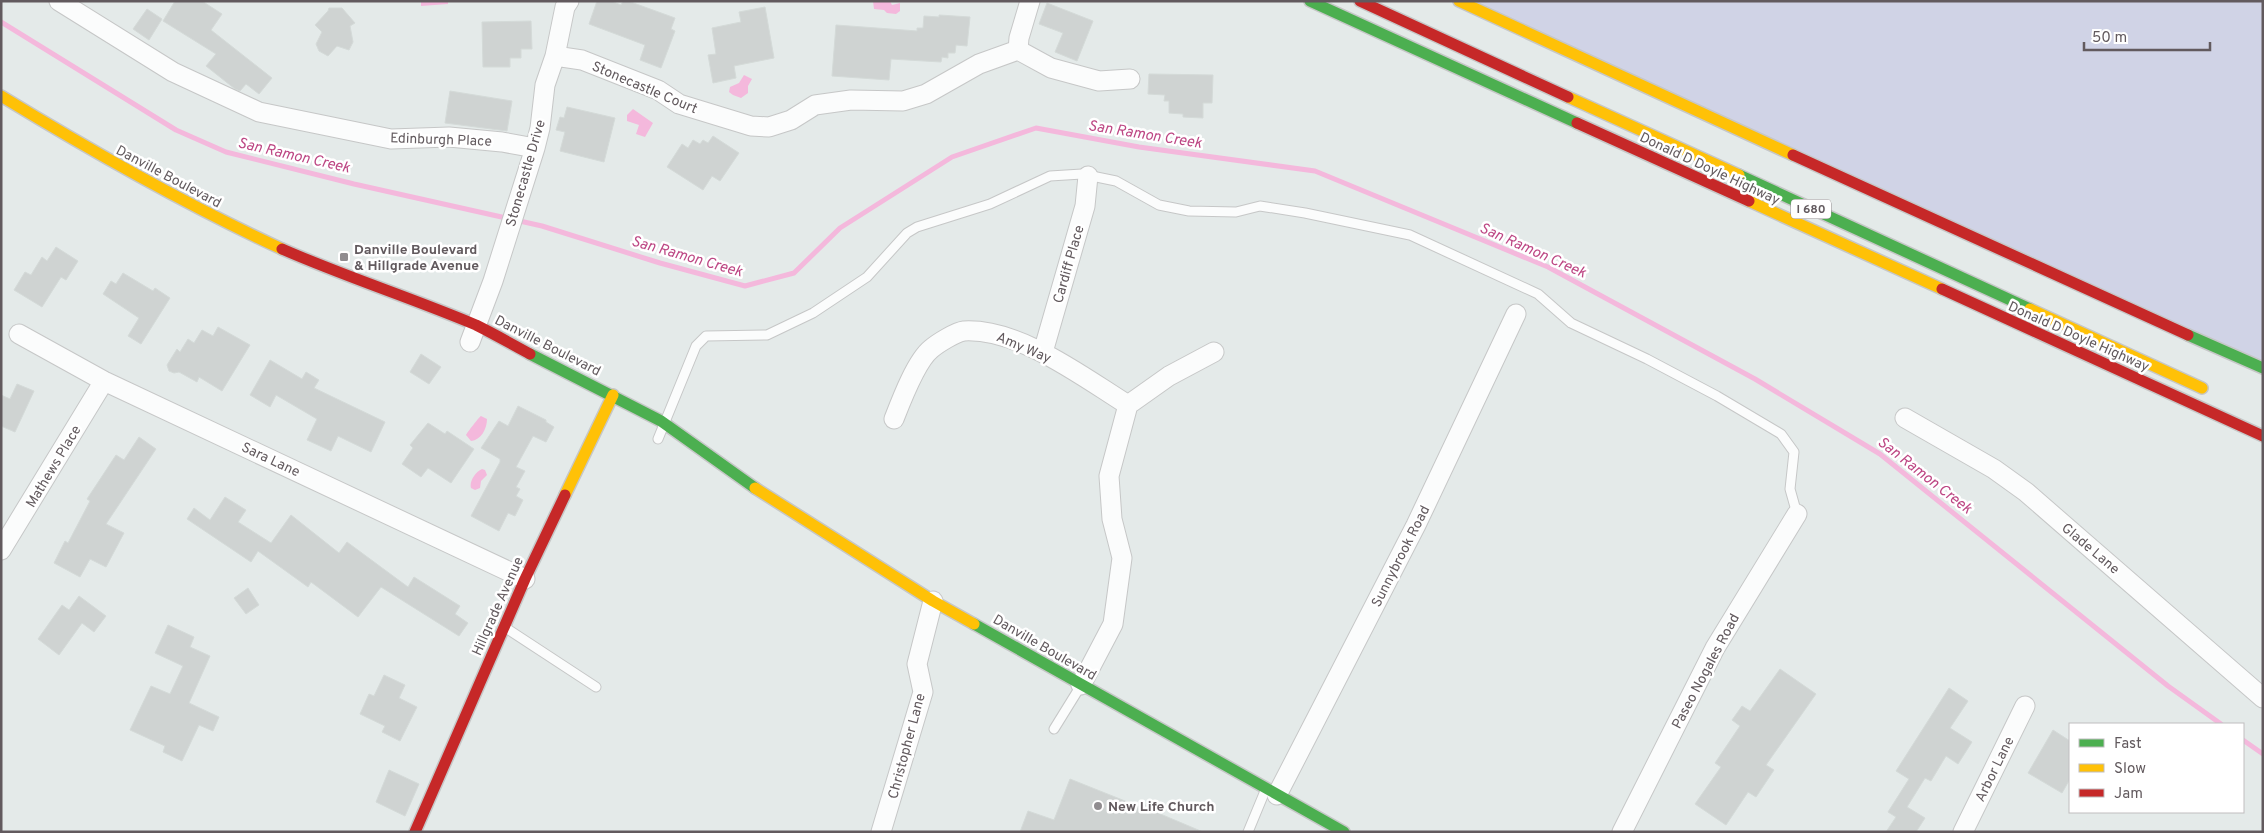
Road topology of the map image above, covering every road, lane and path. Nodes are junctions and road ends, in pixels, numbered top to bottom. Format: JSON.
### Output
{"nodes":[{"id":1,"x":59,"y":1,"type":"edge"},
{"id":2,"x":569,"y":1,"type":"edge"},
{"id":3,"x":1030,"y":1,"type":"edge"},
{"id":4,"x":1310,"y":1,"type":"edge"},
{"id":5,"x":1360,"y":1,"type":"edge"},
{"id":6,"x":1459,"y":1,"type":"edge"},
{"id":7,"x":1018,"y":50,"type":"junction"},
{"id":8,"x":555,"y":56,"type":"junction"},
{"id":9,"x":1130,"y":79,"type":"dead end"},
{"id":10,"x":1,"y":96,"type":"edge"},
{"id":11,"x":535,"y":148,"type":"junction"},
{"id":12,"x":1088,"y":176,"type":"junction"},
{"id":13,"x":330,"y":270,"type":"junction"},
{"id":14,"x":390,"y":304,"type":"dead end"},
{"id":15,"x":1516,"y":314,"type":"dead end"},
{"id":16,"x":18,"y":334,"type":"dead end"},
{"id":17,"x":471,"y":338,"type":"junction"},
{"id":18,"x":2062,"y":346,"type":"junction"},
{"id":19,"x":1044,"y":352,"type":"junction"},
{"id":20,"x":1214,"y":352,"type":"dead end"},
{"id":21,"x":2088,"y":368,"type":"dead end"},
{"id":22,"x":2263,"y":368,"type":"edge"},
{"id":23,"x":104,"y":381,"type":"junction"},
{"id":24,"x":2210,"y":392,"type":"dead end"},
{"id":25,"x":613,"y":395,"type":"junction"},
{"id":26,"x":594,"y":403,"type":"dead end"},
{"id":27,"x":1128,"y":405,"type":"junction"},
{"id":28,"x":610,"y":412,"type":"junction"},
{"id":29,"x":1906,"y":418,"type":"dead end"},
{"id":30,"x":894,"y":419,"type":"dead end"},
{"id":31,"x":666,"y":424,"type":"junction"},
{"id":32,"x":2263,"y":436,"type":"edge"},
{"id":33,"x":658,"y":439,"type":"dead end"},
{"id":34,"x":689,"y":456,"type":"dead end"},
{"id":35,"x":737,"y":476,"type":"junction"},
{"id":36,"x":1797,"y":514,"type":"joint"},
{"id":37,"x":1,"y":550,"type":"edge"},
{"id":38,"x":525,"y":579,"type":"junction"},
{"id":39,"x":933,"y":601,"type":"junction"},
{"id":40,"x":504,"y":627,"type":"junction"},
{"id":41,"x":1081,"y":685,"type":"junction"},
{"id":42,"x":596,"y":687,"type":"dead end"},
{"id":43,"x":2263,"y":698,"type":"edge"},
{"id":44,"x":2025,"y":706,"type":"dead end"},
{"id":45,"x":1054,"y":729,"type":"dead end"},
{"id":46,"x":1272,"y":791,"type":"junction"},
{"id":47,"x":415,"y":832,"type":"edge"},
{"id":48,"x":881,"y":832,"type":"edge"},
{"id":49,"x":1248,"y":832,"type":"edge"},
{"id":50,"x":1344,"y":832,"type":"edge"},
{"id":51,"x":1622,"y":832,"type":"edge"},
{"id":52,"x":1963,"y":832,"type":"edge"}],
"edges":[{"from":1,"to":11,"type":"street","name":"Edinburgh Place"},
{"from":2,"to":8,"type":"street","name":"Stonecastle Drive"},
{"from":3,"to":7,"type":"street"},
{"from":4,"to":18,"type":"main road","name":"Donald D Doyle Highway","number":"I 680"},
{"from":5,"to":24,"type":"main road","number":"I 680"},
{"from":6,"to":22,"type":"main road"},
{"from":7,"to":8,"type":"street","name":"Stonecastle Court"},
{"from":7,"to":9,"type":"street"},
{"from":8,"to":11,"type":"street","name":"Stonecastle Drive"},
{"from":10,"to":13,"type":"main road","name":"Danville Boulevard"},
{"from":11,"to":17,"type":"street","name":"Stonecastle Drive"},
{"from":12,"to":19,"type":"street","name":"Cardiff Place"},
{"from":12,"to":31,"type":"lane"},
{"from":12,"to":36,"type":"lane"},
{"from":13,"to":14,"type":"main road","name":"Danville Boulevard"},
{"from":13,"to":17,"type":"main road","name":"Danville Boulevard"},
{"from":15,"to":46,"type":"street","name":"Sunnybrook Road"},
{"from":16,"to":23,"type":"street","name":"Sara Lane"},
{"from":17,"to":25,"type":"main road","name":"Danville Boulevard"},
{"from":18,"to":21,"type":"main road"},
{"from":18,"to":32,"type":"main road","name":"Donald D Doyle Highway","number":"I 680"},
{"from":19,"to":27,"type":"street","name":"Amy Way"},
{"from":19,"to":30,"type":"street","name":"Amy Way"},
{"from":20,"to":27,"type":"street"},
{"from":23,"to":37,"type":"street","name":"Mathews Place"},
{"from":23,"to":38,"type":"street","name":"Sara Lane"},
{"from":25,"to":28,"type":"main road","name":"Hillgrade Avenue"},
{"from":25,"to":31,"type":"main road","name":"Danville Boulevard"},
{"from":26,"to":28,"type":"main road"},
{"from":27,"to":41,"type":"street"},
{"from":28,"to":38,"type":"main road","name":"Hillgrade Avenue"},
{"from":29,"to":43,"type":"street","name":"Glade Lane"},
{"from":31,"to":33,"type":"lane"},
{"from":31,"to":35,"type":"main road","name":"Danville Boulevard"},
{"from":34,"to":35,"type":"main road","name":"Danville Boulevard"},
{"from":35,"to":39,"type":"main road","name":"Danville Boulevard"},
{"from":36,"to":51,"type":"street","name":"Paseo Nogales Road"},
{"from":38,"to":40,"type":"main road","name":"Hillgrade Avenue"},
{"from":39,"to":41,"type":"main road","name":"Danville Boulevard"},
{"from":39,"to":48,"type":"street","name":"Christopher Lane"},
{"from":40,"to":42,"type":"lane"},
{"from":40,"to":47,"type":"main road","name":"Hillgrade Avenue"},
{"from":41,"to":45,"type":"lane"},
{"from":41,"to":46,"type":"main road","name":"Danville Boulevard"},
{"from":44,"to":52,"type":"street","name":"Arbor Lane"},
{"from":46,"to":49,"type":"lane"},
{"from":46,"to":50,"type":"main road","name":"Danville Boulevard"}]}
